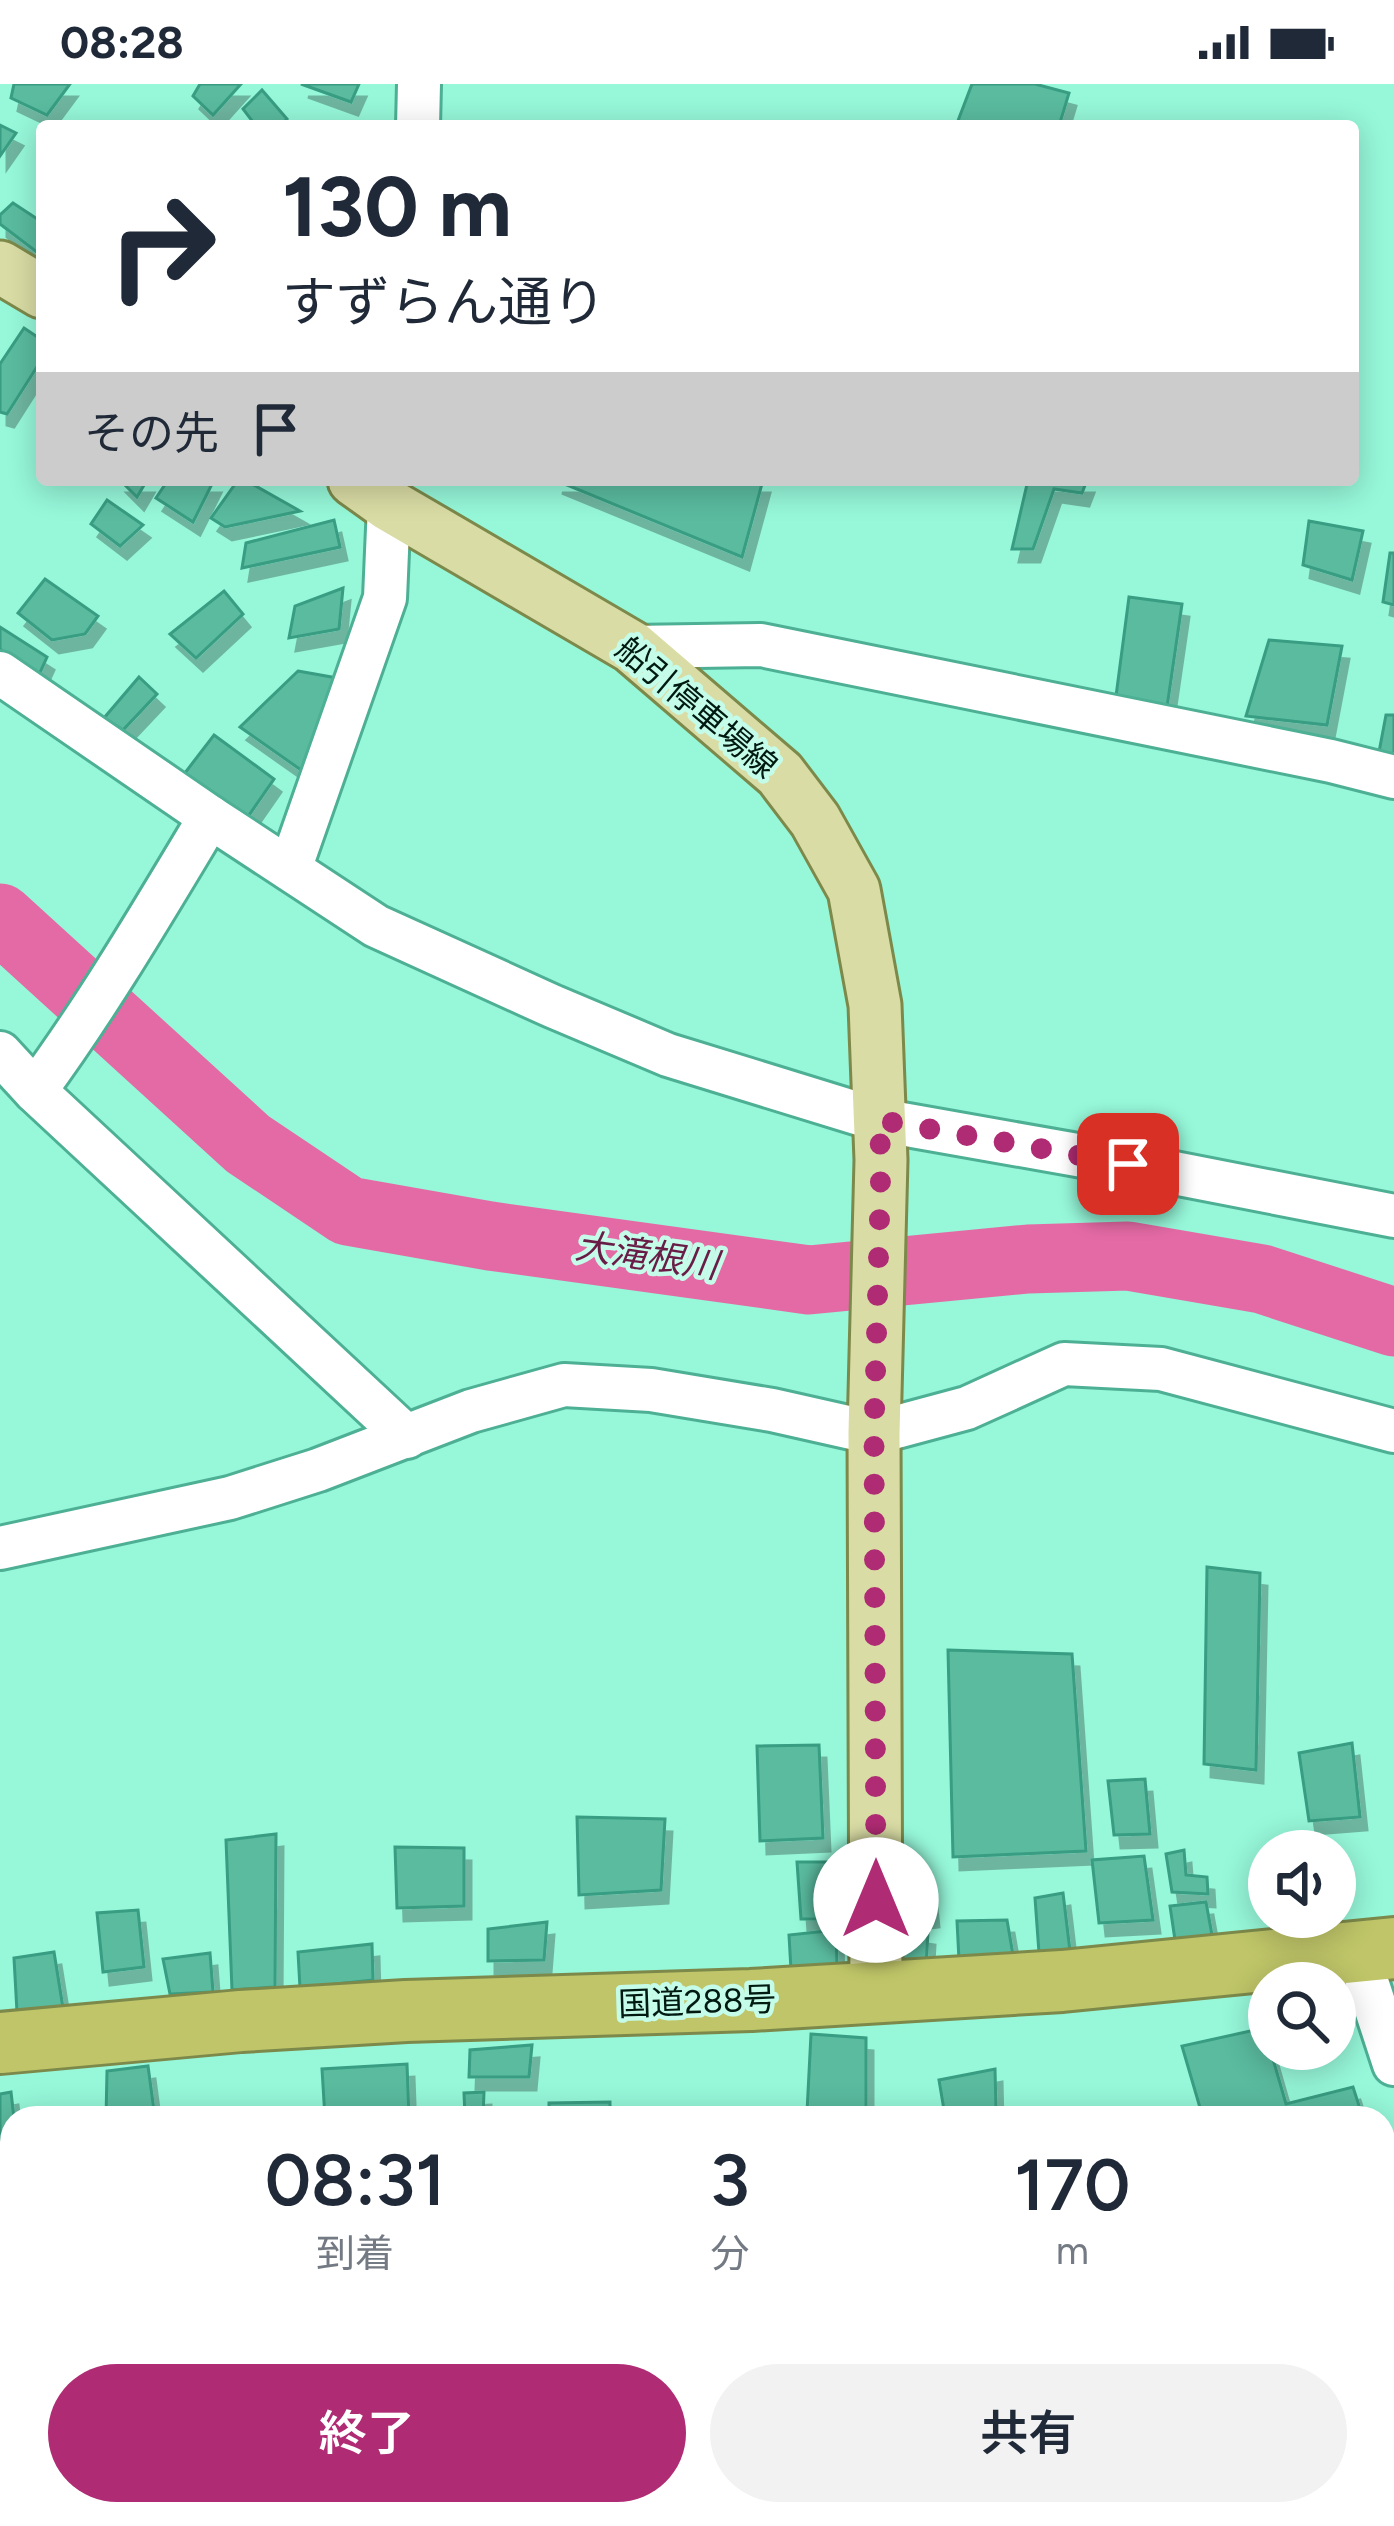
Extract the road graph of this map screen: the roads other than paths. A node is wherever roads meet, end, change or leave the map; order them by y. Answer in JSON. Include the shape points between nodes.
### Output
{"nodes":[{"id":1,"x":419,"y":84,"type":"edge"},
{"id":2,"x":418,"y":120,"type":"edge"},
{"id":3,"x":0,"y":267,"type":"edge"},
{"id":4,"x":36,"y":288,"type":"edge"},
{"id":5,"x":372,"y":492,"type":"edge"},
{"id":6,"x":632,"y":646,"type":"junction"},
{"id":7,"x":0,"y":673,"type":"edge"},
{"id":8,"x":1394,"y":777,"type":"edge"},
{"id":9,"x":210,"y":817,"type":"junction"},
{"id":10,"x":290,"y":869,"type":"junction"},
{"id":11,"x":0,"y":1053,"type":"edge"},
{"id":12,"x":35,"y":1090,"type":"junction"},
{"id":13,"x":880,"y":1140,"type":"junction"},
{"id":14,"x":1394,"y":1216,"type":"edge"},
{"id":15,"x":875,"y":1409,"type":"junction"},
{"id":16,"x":1394,"y":1431,"type":"edge"},
{"id":17,"x":406,"y":1437,"type":"junction"},
{"id":18,"x":0,"y":1548,"type":"edge"},
{"id":19,"x":1376,"y":1950,"type":"edge"},
{"id":20,"x":876,"y":1993,"type":"junction"},
{"id":21,"x":0,"y":2043,"type":"edge"},
{"id":22,"x":1394,"y":2064,"type":"edge"}],
"edges":[{"from":1,"to":2,"type":"street"},
{"from":3,"to":4,"type":"main road"},
{"from":5,"to":6,"type":"main road","name":"船引停車場線"},
{"from":5,"to":10,"type":"street","via":[[385,598]]},
{"from":6,"to":8,"type":"street","via":[[760,645]]},
{"from":6,"to":13,"type":"main road","name":"船引停車場線","via":[[780,774],[854,890],[875,1005]]},
{"from":7,"to":9,"type":"street"},
{"from":9,"to":10,"type":"street"},
{"from":9,"to":12,"type":"street"},
{"from":10,"to":13,"type":"street","via":[[376,926]]},
{"from":11,"to":12,"type":"street"},
{"from":12,"to":17,"type":"street"},
{"from":13,"to":14,"type":"street","via":[[1105,1160]]},
{"from":13,"to":15,"type":"main road","name":"船引停車場線"},
{"from":15,"to":16,"type":"street","via":[[967,1408],[1064,1364],[1161,1369]]},
{"from":15,"to":17,"type":"street","via":[[772,1409],[564,1384]]},
{"from":15,"to":20,"type":"main road","name":"船引停車場線"},
{"from":17,"to":18,"type":"street","via":[[230,1498]]},
{"from":19,"to":20,"type":"highway","name":"国道288号"},
{"from":19,"to":22,"type":"street"},
{"from":20,"to":21,"type":"highway","name":"国道288号","via":[[406,2011]]}]}
